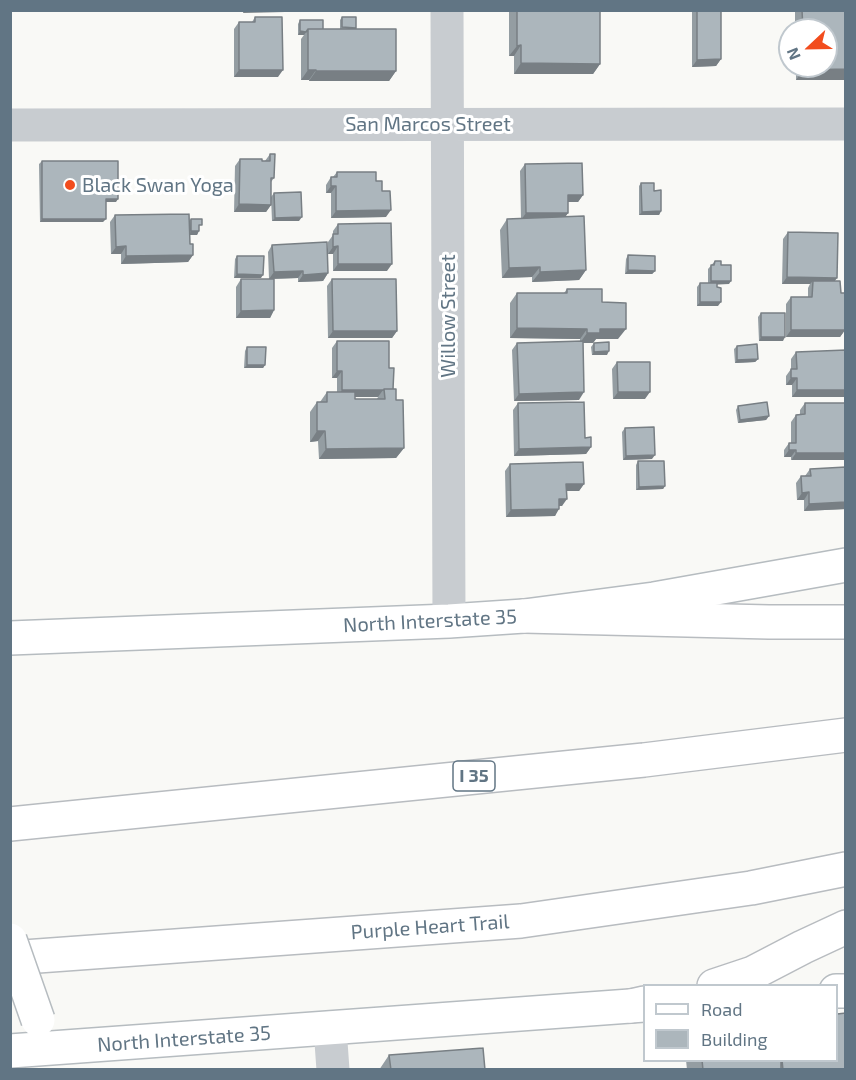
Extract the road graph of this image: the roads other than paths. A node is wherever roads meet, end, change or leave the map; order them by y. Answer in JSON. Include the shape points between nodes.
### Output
{"nodes":[{"id":1,"x":447,"y":10,"type":"edge"},
{"id":2,"x":447,"y":124,"type":"junction"},
{"id":3,"x":846,"y":124,"type":"edge"},
{"id":4,"x":10,"y":125,"type":"edge"},
{"id":5,"x":846,"y":565,"type":"edge"},
{"id":6,"x":524,"y":616,"type":"junction"},
{"id":7,"x":449,"y":621,"type":"junction"},
{"id":8,"x":846,"y":622,"type":"edge"},
{"id":9,"x":10,"y":638,"type":"edge"},
{"id":10,"x":846,"y":735,"type":"edge"},
{"id":11,"x":10,"y":824,"type":"edge"},
{"id":12,"x":846,"y":869,"type":"edge"},
{"id":13,"x":846,"y":927,"type":"edge"},
{"id":14,"x":10,"y":940,"type":"edge"},
{"id":15,"x":10,"y":958,"type":"edge"},
{"id":16,"x":720,"y":984,"type":"edge"},
{"id":17,"x":640,"y":1004,"type":"edge"},
{"id":18,"x":330,"y":1028,"type":"junction"},
{"id":19,"x":33,"y":1048,"type":"edge"},
{"id":20,"x":333,"y":1070,"type":"edge"}],
"edges":[{"from":1,"to":2,"type":"street","name":"Willow Street"},
{"from":2,"to":3,"type":"street","name":"San Marcos Street"},
{"from":2,"to":4,"type":"street","name":"San Marcos Street"},
{"from":2,"to":7,"type":"street","name":"Willow Street"},
{"from":5,"to":6,"type":"main road","name":"North Interstate 35","via":[[654,599]]},
{"from":6,"to":7,"type":"main road","name":"North Interstate 35"},
{"from":6,"to":8,"type":"main road"},
{"from":7,"to":9,"type":"main road","name":"North Interstate 35"},
{"from":10,"to":11,"type":"main road","number":"I 35","via":[[644,760]]},
{"from":12,"to":15,"type":"main road","name":"Purple Heart Trail","via":[[751,888],[521,921]]},
{"from":13,"to":16,"type":"main road","via":[[753,973]]},
{"from":14,"to":19,"type":"main road","bridge":true},
{"from":17,"to":18,"type":"main road","name":"North Interstate 35"},
{"from":18,"to":19,"type":"main road","name":"North Interstate 35"},
{"from":18,"to":20,"type":"street"}]}
